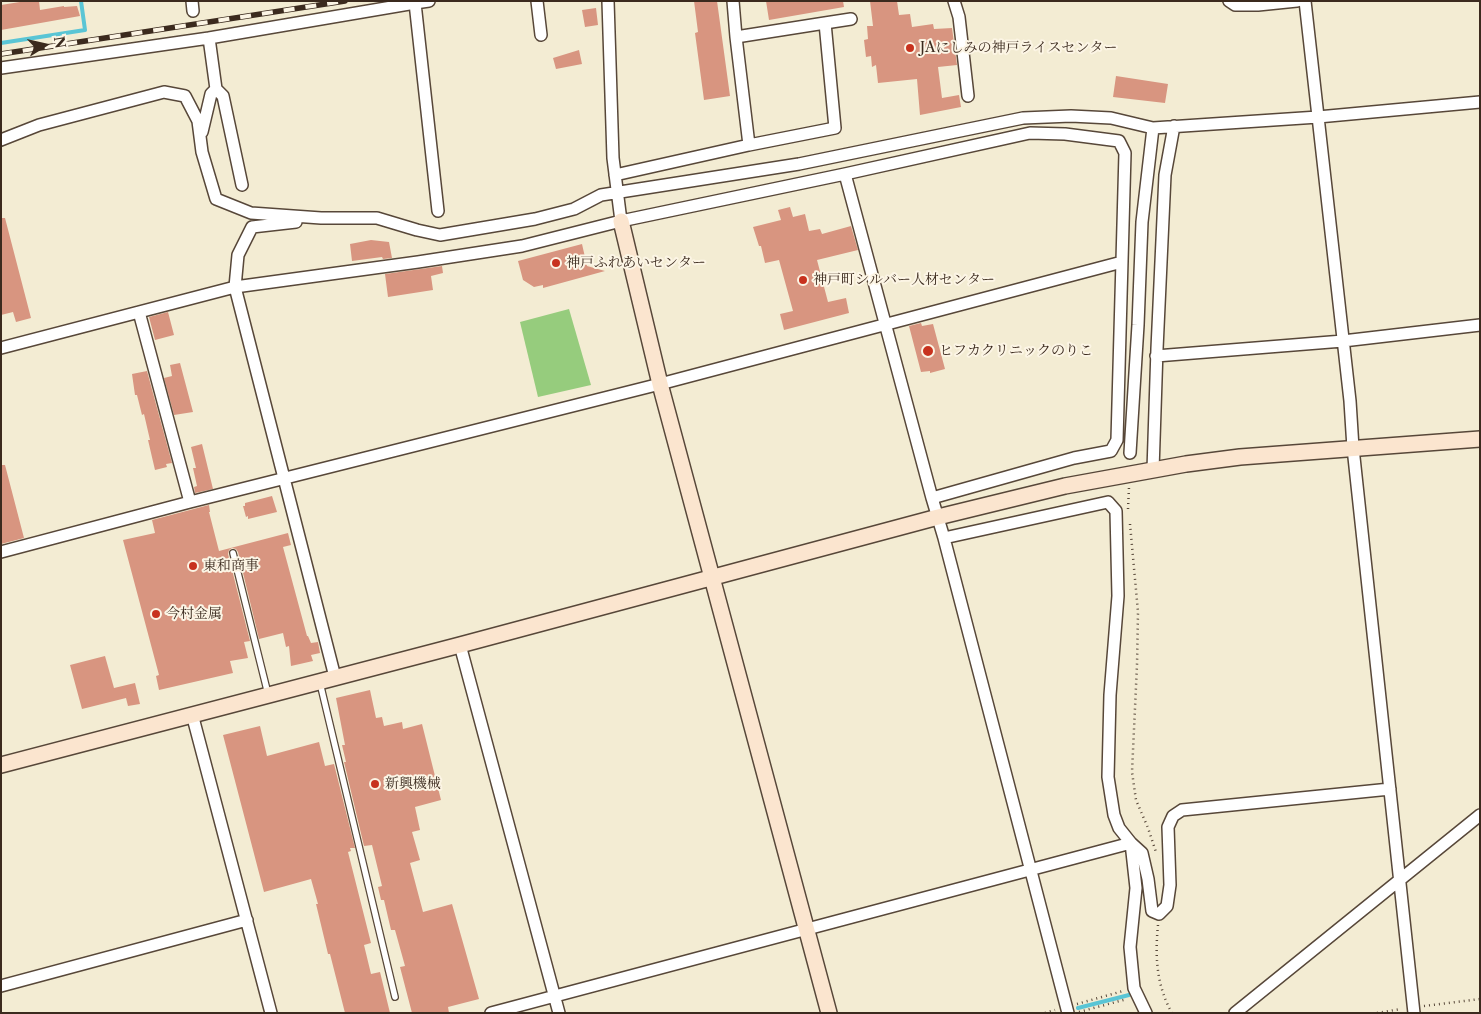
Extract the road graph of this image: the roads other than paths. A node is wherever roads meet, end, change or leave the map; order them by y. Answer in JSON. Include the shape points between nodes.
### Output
{"nodes":[{"id":1,"x":429,"y":1,"type":"edge"},
{"id":2,"x":537,"y":1,"type":"edge"},
{"id":3,"x":608,"y":1,"type":"edge"},
{"id":4,"x":733,"y":1,"type":"edge"},
{"id":5,"x":954,"y":1,"type":"edge"},
{"id":6,"x":1229,"y":1,"type":"edge"},
{"id":7,"x":1297,"y":1,"type":"edge"},
{"id":8,"x":1305,"y":1,"type":"edge"},
{"id":9,"x":415,"y":2,"type":"edge"},
{"id":10,"x":851,"y":19,"type":"dead end"},
{"id":11,"x":825,"y":23,"type":"junction"},
{"id":12,"x":541,"y":35,"type":"dead end"},
{"id":13,"x":736,"y":37,"type":"junction"},
{"id":14,"x":210,"y":38,"type":"junction"},
{"id":15,"x":1,"y":68,"type":"edge"},
{"id":16,"x":216,"y":89,"type":"junction"},
{"id":17,"x":968,"y":96,"type":"dead end"},
{"id":18,"x":1480,"y":102,"type":"edge"},
{"id":19,"x":1318,"y":117,"type":"junction"},
{"id":20,"x":1174,"y":126,"type":"junction"},
{"id":21,"x":1153,"y":128,"type":"junction"},
{"id":22,"x":200,"y":136,"type":"junction"},
{"id":23,"x":1,"y":140,"type":"edge"},
{"id":24,"x":749,"y":145,"type":"junction"},
{"id":25,"x":845,"y":174,"type":"junction"},
{"id":26,"x":615,"y":175,"type":"junction"},
{"id":27,"x":242,"y":185,"type":"dead end"},
{"id":28,"x":616,"y":193,"type":"junction"},
{"id":29,"x":438,"y":210,"type":"dead end"},
{"id":30,"x":321,"y":218,"type":"junction"},
{"id":31,"x":621,"y":221,"type":"junction"},
{"id":32,"x":1122,"y":262,"type":"junction"},
{"id":33,"x":235,"y":287,"type":"junction"},
{"id":34,"x":139,"y":312,"type":"junction"},
{"id":35,"x":886,"y":324,"type":"junction"},
{"id":36,"x":1480,"y":325,"type":"edge"},
{"id":37,"x":1343,"y":341,"type":"junction"},
{"id":38,"x":1,"y":348,"type":"edge"},
{"id":39,"x":1156,"y":356,"type":"junction"},
{"id":40,"x":660,"y":384,"type":"junction"},
{"id":41,"x":1480,"y":439,"type":"edge"},
{"id":42,"x":1353,"y":448,"type":"junction"},
{"id":43,"x":1130,"y":453,"type":"dead end"},
{"id":44,"x":1153,"y":470,"type":"junction"},
{"id":45,"x":285,"y":479,"type":"junction"},
{"id":46,"x":932,"y":498,"type":"junction"},
{"id":47,"x":190,"y":502,"type":"junction"},
{"id":48,"x":938,"y":517,"type":"junction"},
{"id":49,"x":944,"y":538,"type":"junction"},
{"id":50,"x":1,"y":552,"type":"edge"},
{"id":51,"x":234,"y":553,"type":"dead end"},
{"id":52,"x":712,"y":578,"type":"junction"},
{"id":53,"x":460,"y":645,"type":"junction"},
{"id":54,"x":334,"y":677,"type":"junction"},
{"id":55,"x":319,"y":681,"type":"junction"},
{"id":56,"x":268,"y":694,"type":"junction"},
{"id":57,"x":192,"y":714,"type":"junction"},
{"id":58,"x":1,"y":765,"type":"edge"},
{"id":59,"x":1390,"y":789,"type":"junction"},
{"id":60,"x":1480,"y":815,"type":"edge"},
{"id":61,"x":1131,"y":843,"type":"junction"},
{"id":62,"x":1031,"y":870,"type":"junction"},
{"id":63,"x":1399,"y":878,"type":"junction"},
{"id":64,"x":247,"y":920,"type":"junction"},
{"id":65,"x":807,"y":928,"type":"junction"},
{"id":66,"x":1,"y":986,"type":"edge"},
{"id":67,"x":554,"y":996,"type":"junction"},
{"id":68,"x":395,"y":997,"type":"dead end"},
{"id":69,"x":1414,"y":1010,"type":"edge"},
{"id":70,"x":1070,"y":1011,"type":"edge"},
{"id":71,"x":271,"y":1013,"type":"edge"},
{"id":72,"x":491,"y":1013,"type":"edge"},
{"id":73,"x":559,"y":1013,"type":"edge"},
{"id":74,"x":829,"y":1013,"type":"edge"},
{"id":75,"x":1146,"y":1013,"type":"edge"},
{"id":76,"x":1234,"y":1013,"type":"edge"}],
"edges":[{"from":1,"to":9,"type":"street"},
{"from":2,"to":12,"type":"street"},
{"from":3,"to":26,"type":"street"},
{"from":4,"to":13,"type":"street"},
{"from":5,"to":17,"type":"street","via":[[960,17]]},
{"from":6,"to":7,"type":"street","via":[[1234,5],[1258,5]]},
{"from":8,"to":19,"type":"street"},
{"from":9,"to":14,"type":"street"},
{"from":9,"to":29,"type":"street"},
{"from":10,"to":11,"type":"street"},
{"from":11,"to":13,"type":"street"},
{"from":11,"to":24,"type":"street","via":[[835,128]]},
{"from":13,"to":24,"type":"street"},
{"from":14,"to":15,"type":"street"},
{"from":14,"to":16,"type":"street"},
{"from":16,"to":22,"type":"street","via":[[211,94]]},
{"from":16,"to":27,"type":"street","via":[[223,96]]},
{"from":18,"to":19,"type":"street"},
{"from":19,"to":20,"type":"street"},
{"from":19,"to":37,"type":"street"},
{"from":20,"to":21,"type":"street"},
{"from":20,"to":39,"type":"street","via":[[1165,176]]},
{"from":21,"to":28,"type":"street","via":[[1111,118],[1023,118],[799,164]]},
{"from":21,"to":43,"type":"street","via":[[1142,222]]},
{"from":22,"to":23,"type":"street","via":[[198,120],[185,96],[164,92],[38,125]]},
{"from":22,"to":30,"type":"street","via":[[216,199],[251,213]]},
{"from":24,"to":26,"type":"street"},
{"from":25,"to":31,"type":"street"},
{"from":25,"to":32,"type":"street","via":[[1030,133],[1119,141],[1125,153]]},
{"from":25,"to":35,"type":"street"},
{"from":26,"to":28,"type":"street"},
{"from":28,"to":30,"type":"street","via":[[601,195],[574,209],[535,219],[440,235],[377,218]]},
{"from":28,"to":31,"type":"street"},
{"from":30,"to":33,"type":"street","via":[[252,227],[238,255]]},
{"from":31,"to":33,"type":"street","via":[[522,246]]},
{"from":31,"to":40,"type":"street"},
{"from":32,"to":35,"type":"street"},
{"from":32,"to":46,"type":"street","via":[[1117,440],[1111,451],[1074,458]]},
{"from":33,"to":34,"type":"street"},
{"from":33,"to":45,"type":"street"},
{"from":34,"to":38,"type":"street"},
{"from":34,"to":47,"type":"street"},
{"from":35,"to":40,"type":"street"},
{"from":35,"to":46,"type":"street"},
{"from":36,"to":37,"type":"street"},
{"from":37,"to":39,"type":"street"},
{"from":37,"to":42,"type":"street"},
{"from":39,"to":44,"type":"street"},
{"from":40,"to":45,"type":"street"},
{"from":40,"to":52,"type":"street"},
{"from":41,"to":42,"type":"street"},
{"from":42,"to":44,"type":"street","via":[[1240,457]]},
{"from":42,"to":59,"type":"street"},
{"from":44,"to":48,"type":"street","via":[[1065,486]]},
{"from":45,"to":47,"type":"street"},
{"from":45,"to":54,"type":"street"},
{"from":46,"to":48,"type":"street"},
{"from":47,"to":50,"type":"street"},
{"from":48,"to":49,"type":"street"},
{"from":48,"to":52,"type":"street"},
{"from":49,"to":61,"type":"street","via":[[1108,502],[1116,511],[1118,596],[1108,777],[1114,814],[1119,828]]},
{"from":49,"to":62,"type":"street"},
{"from":51,"to":56,"type":"lane"},
{"from":52,"to":53,"type":"street"},
{"from":52,"to":65,"type":"street"},
{"from":53,"to":54,"type":"street"},
{"from":53,"to":67,"type":"street"},
{"from":54,"to":55,"type":"street"},
{"from":55,"to":56,"type":"street"},
{"from":55,"to":68,"type":"lane"},
{"from":56,"to":57,"type":"street"},
{"from":57,"to":58,"type":"street"},
{"from":57,"to":64,"type":"street"},
{"from":59,"to":61,"type":"street","via":[[1182,810],[1173,816],[1168,827],[1170,885],[1166,906],[1159,914],[1152,911],[1142,853]]},
{"from":59,"to":63,"type":"street"},
{"from":60,"to":63,"type":"street"},
{"from":61,"to":62,"type":"street"},
{"from":61,"to":75,"type":"street","via":[[1136,888],[1130,947],[1136,992]]},
{"from":62,"to":65,"type":"street"},
{"from":62,"to":70,"type":"street"},
{"from":63,"to":69,"type":"street"},
{"from":63,"to":76,"type":"street"},
{"from":64,"to":66,"type":"street"},
{"from":64,"to":71,"type":"street"},
{"from":65,"to":67,"type":"street"},
{"from":65,"to":74,"type":"street"},
{"from":67,"to":72,"type":"street"},
{"from":67,"to":73,"type":"street"}]}
